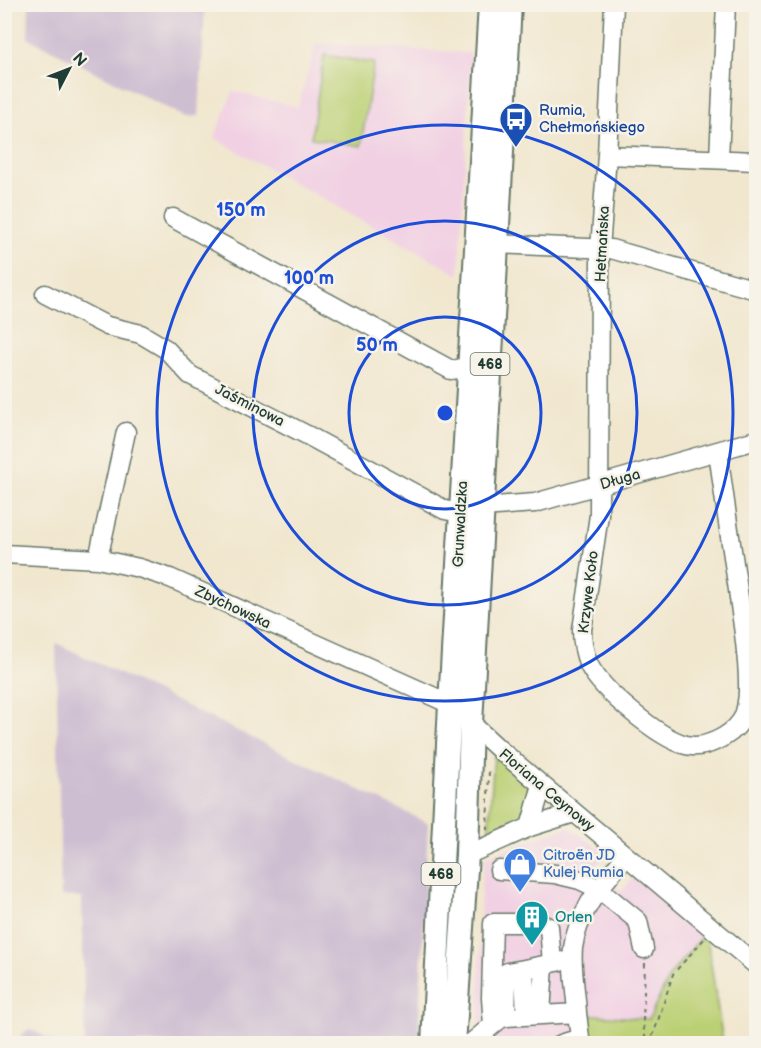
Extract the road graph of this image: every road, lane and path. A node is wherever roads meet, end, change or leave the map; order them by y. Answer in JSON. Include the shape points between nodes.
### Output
{"nodes":[{"id":1,"x":490,"y":4,"type":"edge"},
{"id":2,"x":510,"y":4,"type":"edge"},
{"id":3,"x":614,"y":4,"type":"edge"},
{"id":4,"x":726,"y":4,"type":"edge"},
{"id":5,"x":607,"y":155,"type":"junction"},
{"id":6,"x":719,"y":159,"type":"junction"},
{"id":7,"x":756,"y":161,"type":"edge"},
{"id":8,"x":173,"y":218,"type":"dead end"},
{"id":9,"x":496,"y":244,"type":"junction"},
{"id":10,"x":600,"y":249,"type":"junction"},
{"id":11,"x":756,"y":290,"type":"edge"},
{"id":12,"x":45,"y":294,"type":"dead end"},
{"id":13,"x":470,"y":367,"type":"junction"},
{"id":14,"x":126,"y":432,"type":"dead end"},
{"id":15,"x":756,"y":440,"type":"edge"},
{"id":16,"x":718,"y":451,"type":"junction"},
{"id":17,"x":599,"y":485,"type":"junction"},
{"id":18,"x":482,"y":507,"type":"junction"},
{"id":19,"x":460,"y":513,"type":"junction"},
{"id":20,"x":4,"y":554,"type":"edge"},
{"id":21,"x":98,"y":559,"type":"junction"},
{"id":22,"x":450,"y":704,"type":"junction"},
{"id":23,"x":471,"y":724,"type":"junction"},
{"id":24,"x":489,"y":770,"type":"dead end"},
{"id":25,"x":542,"y":785,"type":"junction"},
{"id":26,"x":574,"y":813,"type":"junction"},
{"id":27,"x":530,"y":827,"type":"junction"},
{"id":28,"x":477,"y":851,"type":"junction"},
{"id":29,"x":626,"y":856,"type":"junction"},
{"id":30,"x":498,"y":870,"type":"dead end"},
{"id":31,"x":599,"y":890,"type":"junction"},
{"id":32,"x":709,"y":925,"type":"junction"},
{"id":33,"x":644,"y":949,"type":"joint"},
{"id":34,"x":573,"y":958,"type":"junction"},
{"id":35,"x":548,"y":964,"type":"junction"},
{"id":36,"x":756,"y":965,"type":"edge"},
{"id":37,"x":507,"y":971,"type":"junction"},
{"id":38,"x":577,"y":1013,"type":"junction"},
{"id":39,"x":533,"y":1015,"type":"junction"},
{"id":40,"x":500,"y":1021,"type":"junction"},
{"id":41,"x":434,"y":1044,"type":"edge"},
{"id":42,"x":454,"y":1044,"type":"edge"},
{"id":43,"x":470,"y":1044,"type":"edge"},
{"id":44,"x":561,"y":1044,"type":"edge"},
{"id":45,"x":647,"y":1044,"type":"edge"}],
"edges":[{"from":1,"to":13,"type":"main road","name":"Grunwaldzka","number":"468"},
{"from":2,"to":9,"type":"main road","name":"Grunwaldzka","number":"468"},
{"from":3,"to":5,"type":"street","name":"Hetmańska"},
{"from":4,"to":6,"type":"street"},
{"from":5,"to":6,"type":"street"},
{"from":5,"to":10,"type":"street","name":"Hetmańska"},
{"from":6,"to":7,"type":"street"},
{"from":8,"to":13,"type":"street","via":[[451,370]]},
{"from":9,"to":10,"type":"street"},
{"from":9,"to":18,"type":"main road","name":"Grunwaldzka","number":"468"},
{"from":10,"to":11,"type":"street"},
{"from":10,"to":17,"type":"street","name":"Hetmańska"},
{"from":12,"to":19,"type":"street","name":"Jaśminowa","via":[[107,326],[141,334],[166,349],[190,375],[445,510]]},
{"from":13,"to":19,"type":"main road","name":"Grunwaldzka","number":"468"},
{"from":14,"to":21,"type":"street"},
{"from":15,"to":16,"type":"street","name":"Długa"},
{"from":16,"to":17,"type":"street","name":"Długa"},
{"from":16,"to":17,"type":"street","name":"Krzywe Koło","via":[[748,692],[742,720],[721,739],[699,747],[672,740],[606,689],[582,647]]},
{"from":17,"to":18,"type":"street","name":"Długa","via":[[535,503]]},
{"from":18,"to":23,"type":"main road","name":"Grunwaldzka","number":"468"},
{"from":19,"to":22,"type":"main road","name":"Grunwaldzka","number":"468"},
{"from":20,"to":21,"type":"street","name":"Zbychowska"},
{"from":21,"to":22,"type":"street","name":"Zbychowska","via":[[170,578]]},
{"from":22,"to":23,"type":"street","name":"Floriana Ceynowy"},
{"from":22,"to":41,"type":"main road","name":"Grunwaldzka","number":"468"},
{"from":23,"to":25,"type":"street","name":"Floriana Ceynowy"},
{"from":23,"to":28,"type":"main road","name":"Grunwaldzka","number":"468"},
{"from":24,"to":28,"type":"path"},
{"from":25,"to":26,"type":"street","name":"Floriana Ceynowy"},
{"from":25,"to":27,"type":"street"},
{"from":26,"to":27,"type":"street"},
{"from":26,"to":29,"type":"street","name":"Floriana Ceynowy"},
{"from":27,"to":28,"type":"street"},
{"from":28,"to":42,"type":"main road","name":"Grunwaldzka","number":"468"},
{"from":29,"to":31,"type":"street"},
{"from":29,"to":32,"type":"street","name":"Floriana Ceynowy"},
{"from":30,"to":31,"type":"street","via":[[555,874]]},
{"from":31,"to":33,"type":"street","via":[[638,921]]},
{"from":31,"to":34,"type":"street","via":[[578,926]]},
{"from":32,"to":36,"type":"street","name":"Floriana Ceynowy"},
{"from":32,"to":45,"type":"path","via":[[702,942],[673,974]]},
{"from":33,"to":45,"type":"path","via":[[643,1022]]},
{"from":34,"to":35,"type":"street"},
{"from":34,"to":38,"type":"street"},
{"from":35,"to":37,"type":"street"},
{"from":35,"to":37,"type":"street","via":[[549,927],[539,923],[493,923]]},
{"from":35,"to":39,"type":"street"},
{"from":37,"to":39,"type":"street"},
{"from":37,"to":40,"type":"street"},
{"from":38,"to":39,"type":"street"},
{"from":38,"to":44,"type":"street","via":[[580,1038]]},
{"from":39,"to":40,"type":"street"},
{"from":40,"to":43,"type":"street"}]}
